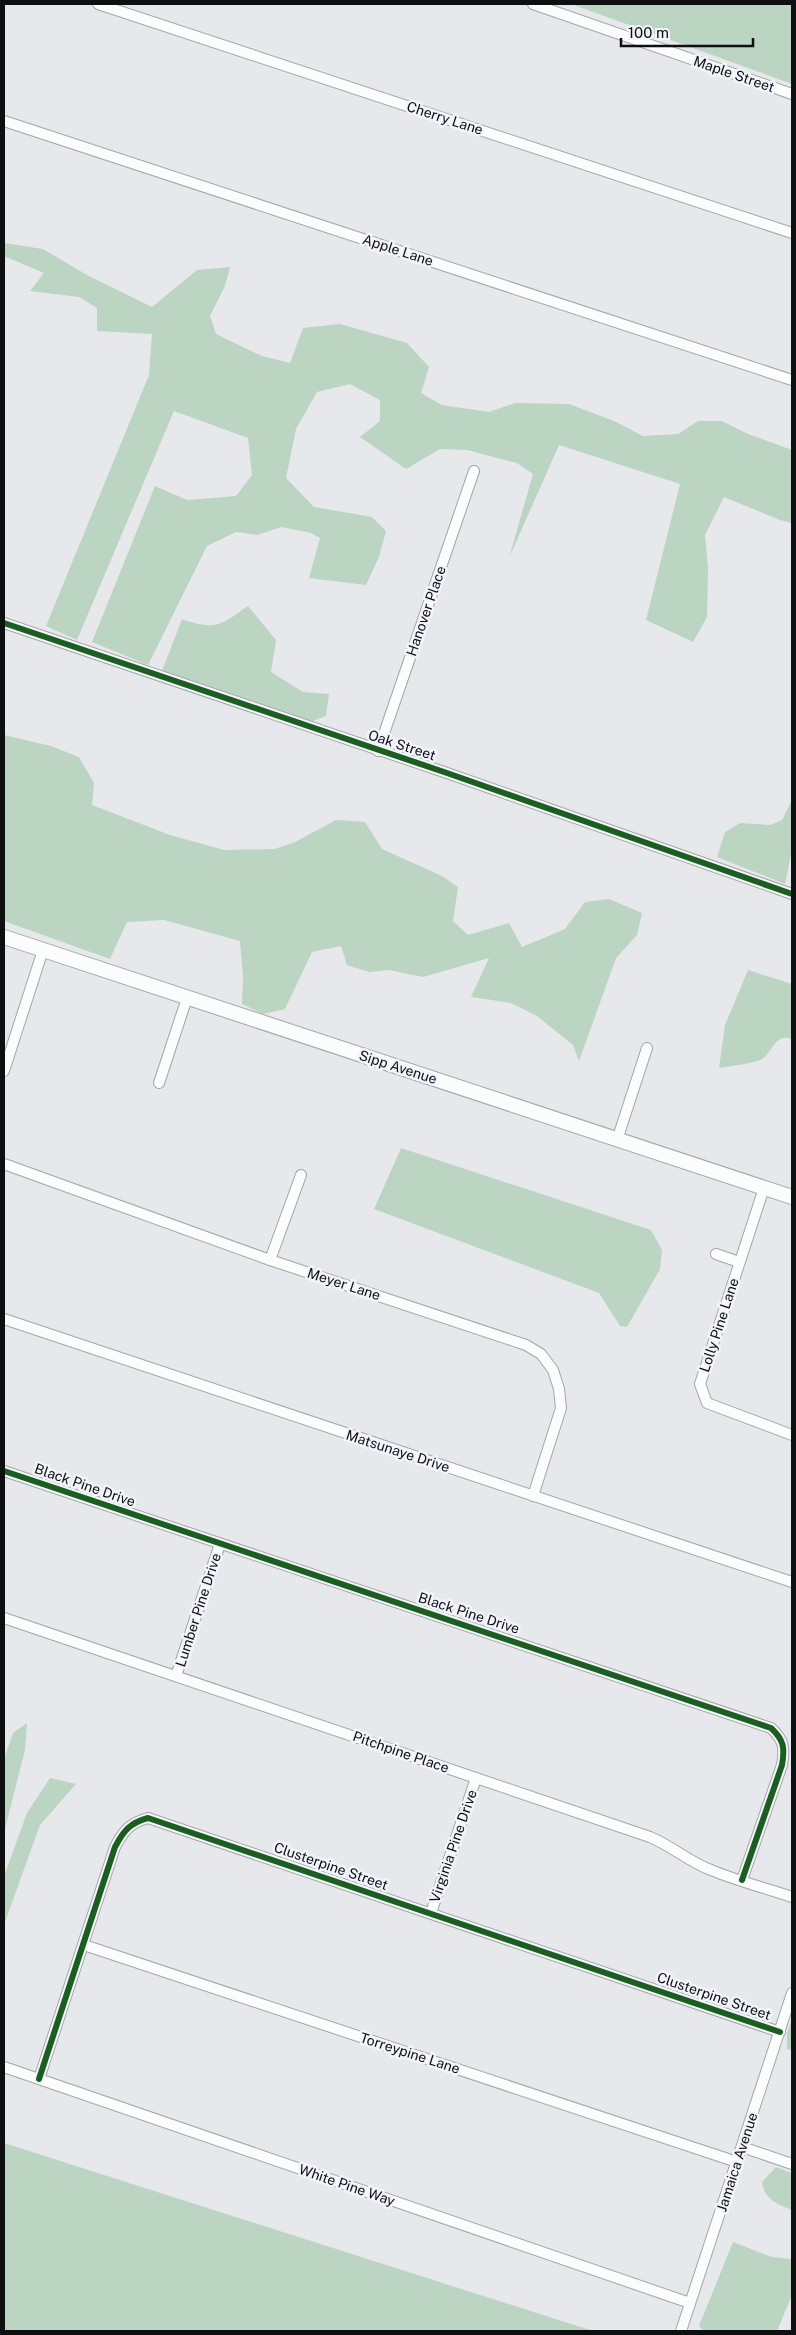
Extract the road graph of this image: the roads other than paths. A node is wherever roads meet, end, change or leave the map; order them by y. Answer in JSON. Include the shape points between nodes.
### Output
{"nodes":[{"id":1,"x":98,"y":4,"type":"edge"},
{"id":2,"x":533,"y":4,"type":"edge"},
{"id":3,"x":792,"y":94,"type":"edge"},
{"id":4,"x":4,"y":121,"type":"edge"},
{"id":5,"x":792,"y":233,"type":"edge"},
{"id":6,"x":792,"y":380,"type":"edge"},
{"id":7,"x":474,"y":471,"type":"dead end"},
{"id":8,"x":4,"y":623,"type":"edge"},
{"id":9,"x":378,"y":751,"type":"junction"},
{"id":10,"x":792,"y":894,"type":"edge"},
{"id":11,"x":4,"y":937,"type":"edge"},
{"id":12,"x":43,"y":950,"type":"junction"},
{"id":13,"x":188,"y":998,"type":"junction"},
{"id":14,"x":647,"y":1048,"type":"dead end"},
{"id":15,"x":7,"y":1051,"type":"edge"},
{"id":16,"x":4,"y":1071,"type":"edge"},
{"id":17,"x":159,"y":1083,"type":"dead end"},
{"id":18,"x":617,"y":1140,"type":"junction"},
{"id":19,"x":4,"y":1164,"type":"edge"},
{"id":20,"x":300,"y":1175,"type":"dead end"},
{"id":21,"x":764,"y":1188,"type":"junction"},
{"id":22,"x":792,"y":1197,"type":"edge"},
{"id":23,"x":716,"y":1254,"type":"dead end"},
{"id":24,"x":270,"y":1260,"type":"junction"},
{"id":25,"x":740,"y":1262,"type":"junction"},
{"id":26,"x":4,"y":1319,"type":"edge"},
{"id":27,"x":792,"y":1435,"type":"edge"},
{"id":28,"x":4,"y":1471,"type":"edge"},
{"id":29,"x":533,"y":1496,"type":"junction"},
{"id":30,"x":220,"y":1544,"type":"junction"},
{"id":31,"x":792,"y":1582,"type":"edge"},
{"id":32,"x":4,"y":1618,"type":"edge"},
{"id":33,"x":176,"y":1676,"type":"junction"},
{"id":34,"x":476,"y":1778,"type":"junction"},
{"id":35,"x":742,"y":1880,"type":"junction"},
{"id":36,"x":792,"y":1897,"type":"edge"},
{"id":37,"x":431,"y":1913,"type":"junction"},
{"id":38,"x":84,"y":1945,"type":"junction"},
{"id":39,"x":792,"y":1993,"type":"edge"},
{"id":40,"x":780,"y":2032,"type":"junction"},
{"id":41,"x":4,"y":2067,"type":"edge"},
{"id":42,"x":39,"y":2078,"type":"junction"},
{"id":43,"x":742,"y":2147,"type":"junction"},
{"id":44,"x":737,"y":2162,"type":"junction"},
{"id":45,"x":792,"y":2164,"type":"edge"},
{"id":46,"x":690,"y":2303,"type":"junction"},
{"id":47,"x":681,"y":2331,"type":"edge"}],
"edges":[{"from":1,"to":5,"type":"street","name":"Cherry Lane"},
{"from":2,"to":3,"type":"street","name":"Maple Street"},
{"from":4,"to":6,"type":"street","name":"Apple Lane"},
{"from":7,"to":9,"type":"street","name":"Hanover Place"},
{"from":8,"to":9,"type":"street","name":"Oak Street"},
{"from":9,"to":10,"type":"street","name":"Oak Street"},
{"from":11,"to":12,"type":"street","name":"Sipp Avenue"},
{"from":12,"to":13,"type":"street","name":"Sipp Avenue"},
{"from":12,"to":15,"type":"street"},
{"from":13,"to":17,"type":"street"},
{"from":13,"to":18,"type":"street","name":"Sipp Avenue"},
{"from":14,"to":18,"type":"street"},
{"from":15,"to":16,"type":"street"},
{"from":18,"to":21,"type":"street","name":"Sipp Avenue"},
{"from":19,"to":24,"type":"street","name":"Meyer Lane"},
{"from":20,"to":24,"type":"street"},
{"from":21,"to":22,"type":"street","name":"Sipp Avenue"},
{"from":21,"to":25,"type":"street","name":"Lolly Pine Lane"},
{"from":23,"to":25,"type":"street"},
{"from":24,"to":29,"type":"street","name":"Meyer Lane","via":[[526,1345],[541,1354],[553,1370],[561,1408]]},
{"from":25,"to":27,"type":"street","name":"Lolly Pine Lane","via":[[702,1372],[703,1396],[716,1408]]},
{"from":26,"to":29,"type":"street","name":"Matsunaye Drive"},
{"from":28,"to":30,"type":"street","name":"Black Pine Drive"},
{"from":29,"to":31,"type":"street","name":"Matsunaye Drive"},
{"from":30,"to":33,"type":"street","name":"Lumber Pine Drive"},
{"from":30,"to":35,"type":"street","name":"Black Pine Drive","via":[[771,1728],[782,1738],[785,1751]]},
{"from":32,"to":33,"type":"street","name":"Pitchpine Place"},
{"from":33,"to":34,"type":"street","name":"Pitchpine Place"},
{"from":34,"to":35,"type":"street","name":"Pitchpine Place","via":[[650,1837],[688,1860]]},
{"from":34,"to":37,"type":"street","name":"Virginia Pine Drive"},
{"from":35,"to":36,"type":"street","name":"Pitchpine Place"},
{"from":37,"to":38,"type":"street","name":"Clusterpine Street","via":[[148,1818],[125,1829],[115,1846]]},
{"from":37,"to":40,"type":"street","name":"Clusterpine Street"},
{"from":38,"to":42,"type":"street","name":"Clusterpine Street"},
{"from":38,"to":44,"type":"street","name":"Torreypine Lane"},
{"from":39,"to":40,"type":"street","name":"Jamaica Avenue"},
{"from":40,"to":43,"type":"street","name":"Jamaica Avenue"},
{"from":41,"to":42,"type":"street","name":"White Pine Way"},
{"from":42,"to":46,"type":"street","name":"White Pine Way"},
{"from":43,"to":44,"type":"street","name":"Jamaica Avenue"},
{"from":43,"to":45,"type":"street"},
{"from":44,"to":46,"type":"street","name":"Jamaica Avenue"},
{"from":46,"to":47,"type":"street","name":"Jamaica Avenue"}]}
